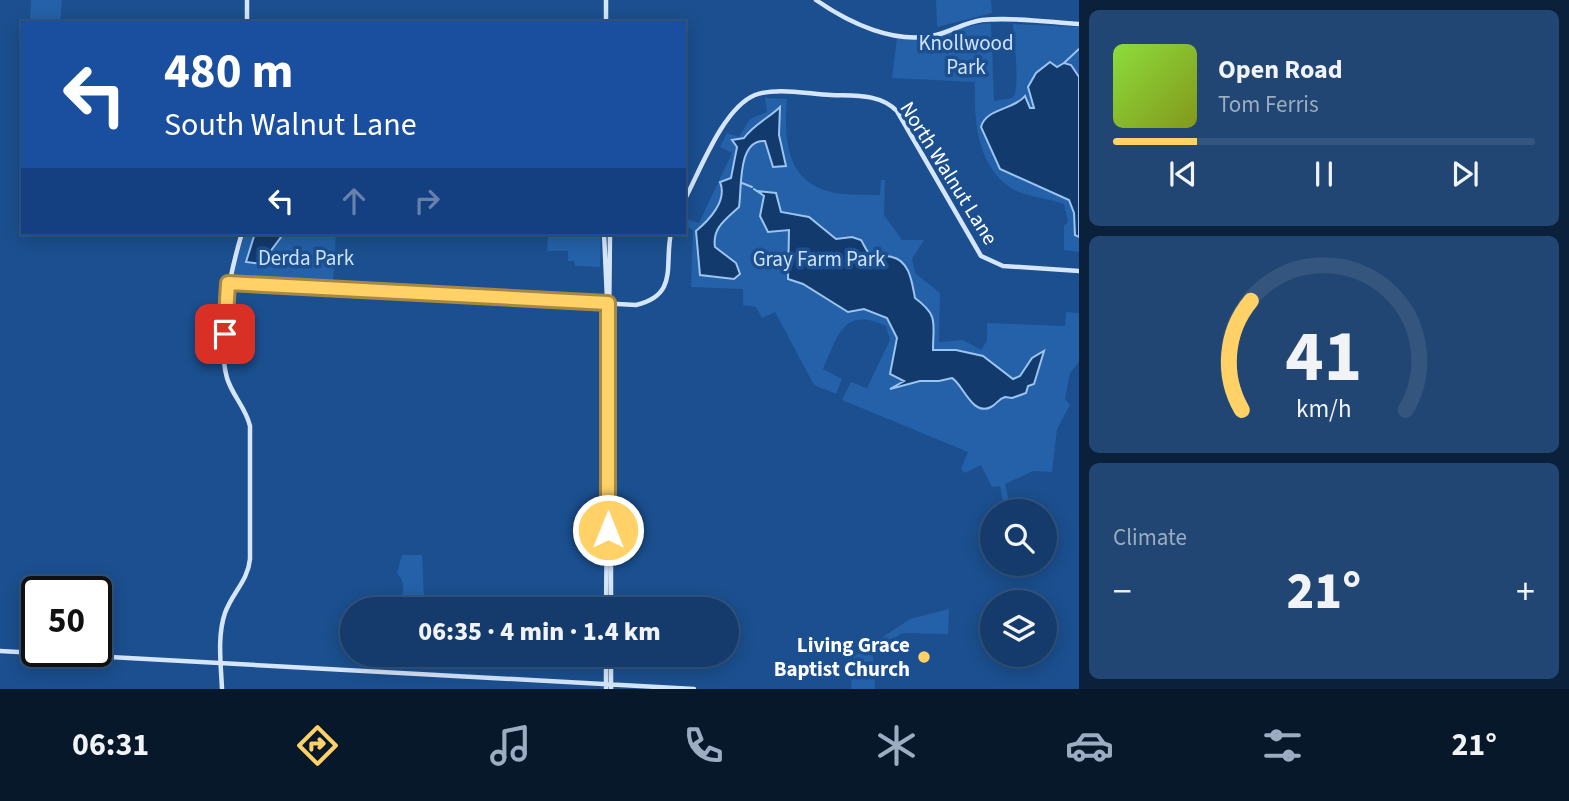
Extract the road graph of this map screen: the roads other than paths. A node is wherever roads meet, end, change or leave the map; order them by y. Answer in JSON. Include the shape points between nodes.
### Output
{"nodes":[{"id":1,"x":247,"y":0,"type":"edge"},
{"id":2,"x":606,"y":0,"type":"edge"},
{"id":3,"x":816,"y":0,"type":"edge"},
{"id":4,"x":247,"y":21,"type":"edge"},
{"id":5,"x":606,"y":21,"type":"edge"},
{"id":6,"x":1079,"y":24,"type":"edge"},
{"id":7,"x":686,"y":197,"type":"edge"},
{"id":8,"x":241,"y":235,"type":"edge"},
{"id":9,"x":604,"y":235,"type":"edge"},
{"id":10,"x":610,"y":235,"type":"edge"},
{"id":11,"x":671,"y":235,"type":"edge"},
{"id":12,"x":1079,"y":271,"type":"edge"},
{"id":13,"x":228,"y":283,"type":"junction"},
{"id":14,"x":608,"y":303,"type":"junction"},
{"id":15,"x":609,"y":597,"type":"edge"},
{"id":16,"x":0,"y":651,"type":"edge"},
{"id":17,"x":221,"y":664,"type":"junction"},
{"id":18,"x":608,"y":667,"type":"edge"},
{"id":19,"x":608,"y":687,"type":"edge"},
{"id":20,"x":222,"y":689,"type":"edge"},
{"id":21,"x":694,"y":689,"type":"edge"}],
"edges":[{"from":1,"to":4,"type":"street"},
{"from":2,"to":5,"type":"street"},
{"from":3,"to":6,"type":"street","via":[[879,32],[915,37],[991,20]]},
{"from":7,"to":12,"type":"street","name":"North Walnut Lane","via":[[729,116],[748,99],[774,92],[875,98],[897,111],[981,256],[1003,266]]},
{"from":8,"to":13,"type":"street"},
{"from":9,"to":14,"type":"street"},
{"from":10,"to":14,"type":"street"},
{"from":11,"to":14,"type":"street","via":[[668,279],[660,294],[636,305]]},
{"from":13,"to":14,"type":"street"},
{"from":13,"to":17,"type":"street","via":[[226,374],[247,413],[251,431],[250,559],[246,578],[224,617]]},
{"from":14,"to":15,"type":"street"},
{"from":16,"to":17,"type":"street"},
{"from":17,"to":19,"type":"street"},
{"from":17,"to":20,"type":"street"},
{"from":18,"to":19,"type":"street"},
{"from":19,"to":21,"type":"street"}]}
